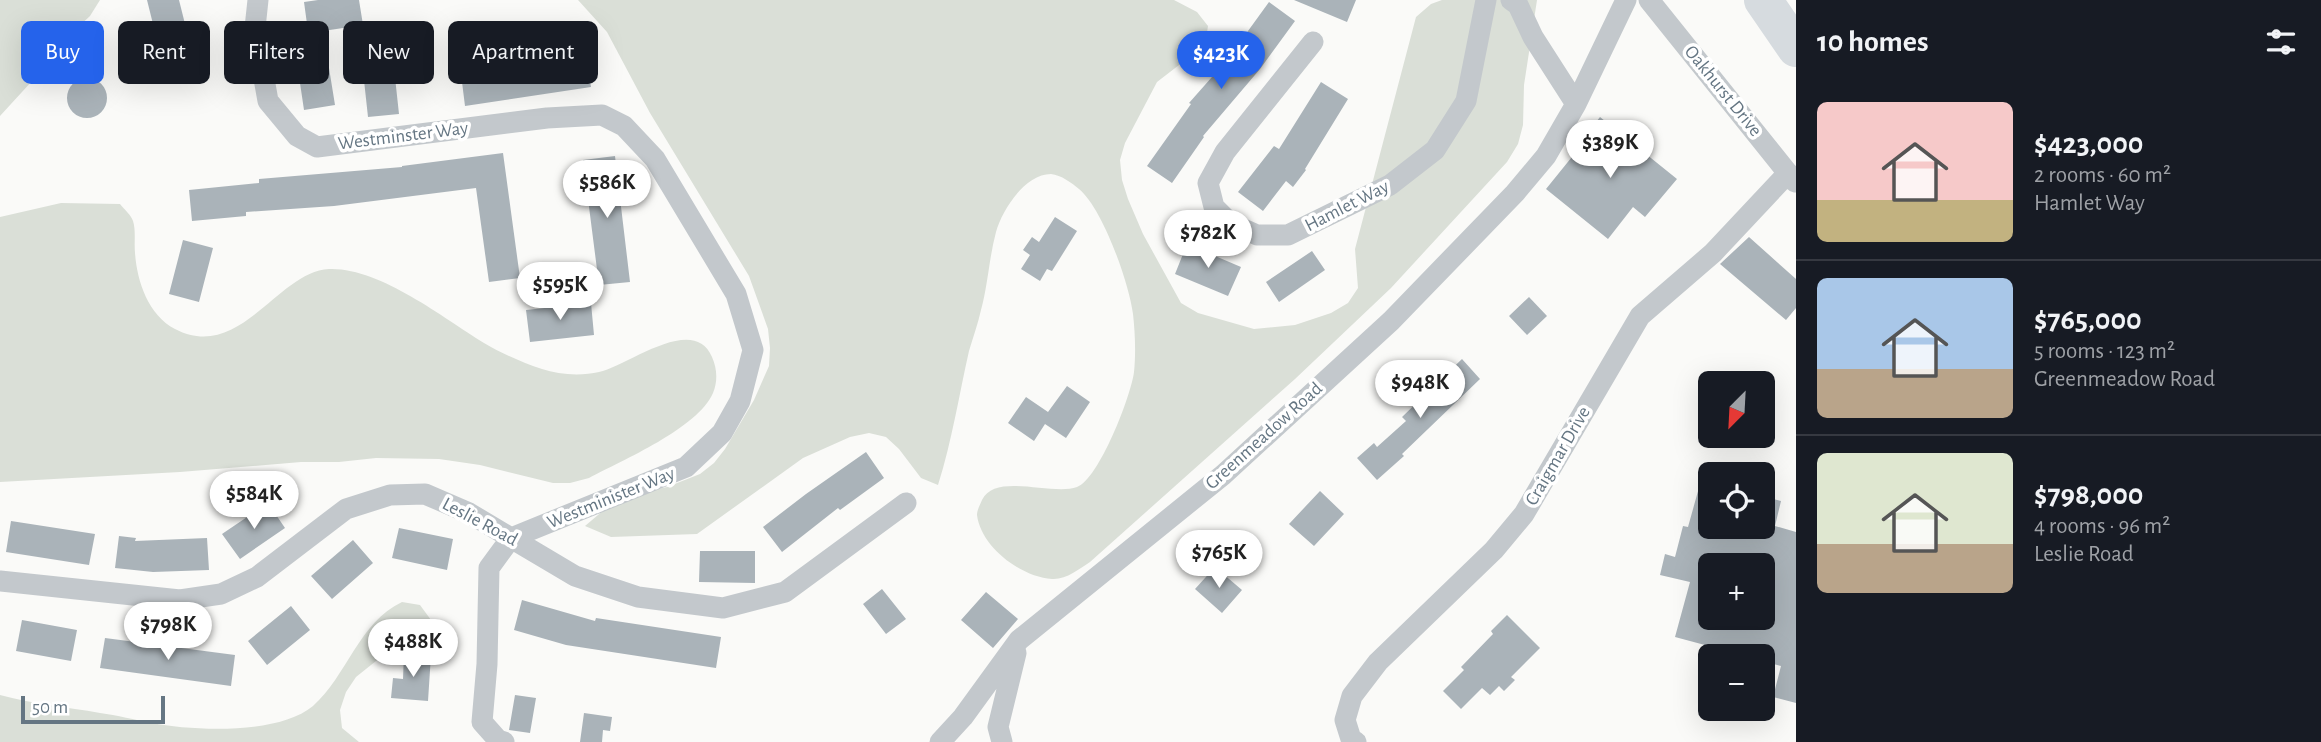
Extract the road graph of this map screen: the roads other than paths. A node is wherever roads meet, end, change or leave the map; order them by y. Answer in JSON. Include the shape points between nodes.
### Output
{"nodes":[{"id":1,"x":258,"y":0,"type":"edge"},
{"id":2,"x":1486,"y":0,"type":"edge"},
{"id":3,"x":1511,"y":0,"type":"edge"},
{"id":4,"x":1626,"y":0,"type":"edge"},
{"id":5,"x":1649,"y":0,"type":"edge"},
{"id":6,"x":1763,"y":0,"type":"edge"},
{"id":7,"x":1787,"y":0,"type":"edge"},
{"id":8,"x":1796,"y":13,"type":"edge"},
{"id":9,"x":1313,"y":42,"type":"dead end"},
{"id":10,"x":1796,"y":48,"type":"edge"},
{"id":11,"x":1576,"y":104,"type":"junction"},
{"id":12,"x":575,"y":115,"type":"joint"},
{"id":13,"x":1792,"y":178,"type":"edge"},
{"id":14,"x":906,"y":503,"type":"dead end"},
{"id":15,"x":511,"y":538,"type":"junction"},
{"id":16,"x":0,"y":581,"type":"edge"},
{"id":17,"x":1019,"y":640,"type":"junction"},
{"id":18,"x":501,"y":741,"type":"edge"},
{"id":19,"x":940,"y":742,"type":"edge"},
{"id":20,"x":1002,"y":742,"type":"edge"},
{"id":21,"x":1356,"y":742,"type":"edge"}],
"edges":[{"from":1,"to":12,"type":"street","name":"Westminster Way","via":[[255,28],[268,101],[297,136],[317,147]]},
{"from":2,"to":9,"type":"street","name":"Hamlet Way","via":[[1466,101],[1434,150],[1390,185],[1288,235],[1257,235],[1230,223],[1214,207],[1208,183],[1225,152]]},
{"from":3,"to":11,"type":"street"},
{"from":4,"to":11,"type":"street","name":"Greenmeadow Road"},
{"from":5,"to":13,"type":"street","name":"Oakhurst Drive"},
{"from":6,"to":10,"type":"highway"},
{"from":7,"to":8,"type":"highway"},
{"from":11,"to":17,"type":"street","name":"Greenmeadow Road","via":[[1546,156],[1515,193],[1391,321],[1223,475]]},
{"from":12,"to":15,"type":"street","name":"Westminister Way","via":[[602,115],[624,126],[655,159],[736,295],[753,350],[740,401],[722,433],[686,467]]},
{"from":13,"to":21,"type":"street","name":"Craigmar Drive","via":[[1640,316],[1524,514],[1494,550],[1378,662],[1352,696],[1345,720]]},
{"from":14,"to":15,"type":"street","name":"Leslie Road","via":[[785,592],[723,608],[638,597],[613,589],[575,576]]},
{"from":15,"to":16,"type":"street","name":"Leslie Road","via":[[425,494],[390,495],[346,509],[257,578],[221,594],[180,600]]},
{"from":15,"to":18,"type":"street","via":[[489,568],[482,722]]},
{"from":17,"to":19,"type":"street","name":"Greenmeadow Road"},
{"from":17,"to":20,"type":"street","via":[[999,727]]}]}
